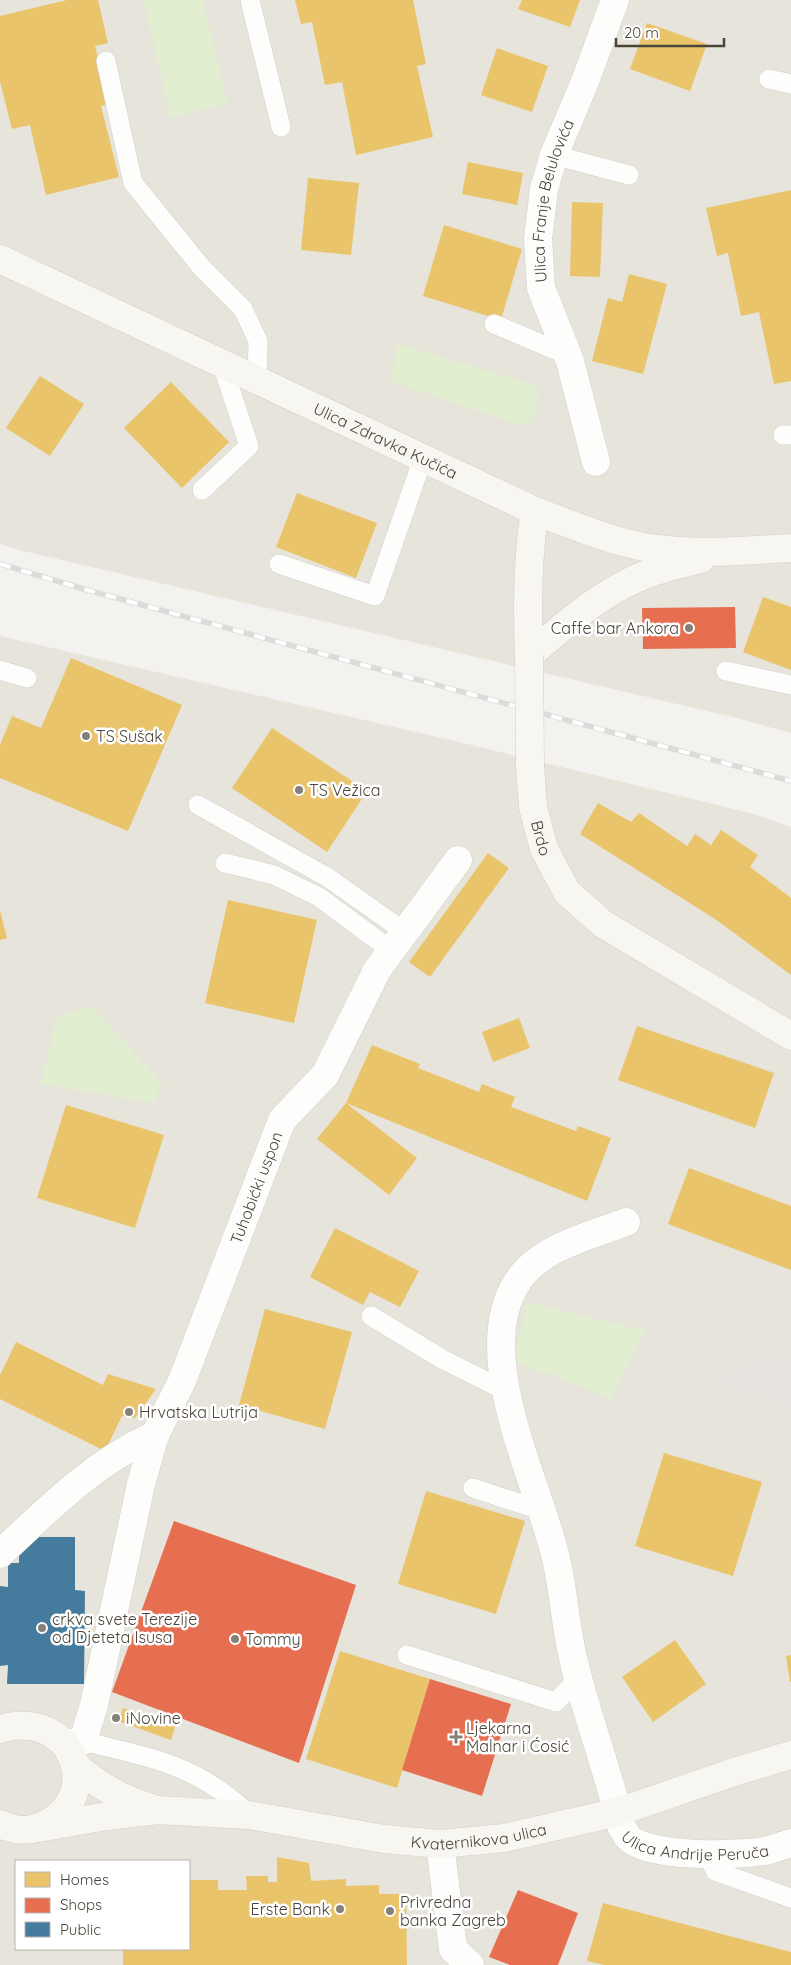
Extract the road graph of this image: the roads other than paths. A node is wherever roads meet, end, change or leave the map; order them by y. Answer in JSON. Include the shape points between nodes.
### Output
{"nodes":[{"id":1,"x":250,"y":0,"type":"edge"},
{"id":2,"x":615,"y":0,"type":"edge"},
{"id":3,"x":106,"y":61,"type":"dead end"},
{"id":4,"x":769,"y":79,"type":"dead end"},
{"id":5,"x":791,"y":84,"type":"edge"},
{"id":6,"x":281,"y":127,"type":"dead end"},
{"id":7,"x":554,"y":155,"type":"junction"},
{"id":8,"x":629,"y":175,"type":"dead end"},
{"id":9,"x":0,"y":259,"type":"edge"},
{"id":10,"x":494,"y":324,"type":"dead end"},
{"id":11,"x":567,"y":355,"type":"junction"},
{"id":12,"x":222,"y":364,"type":"junction"},
{"id":13,"x":257,"y":380,"type":"junction"},
{"id":14,"x":423,"y":458,"type":"junction"},
{"id":15,"x":596,"y":462,"type":"dead end"},
{"id":16,"x":202,"y":490,"type":"dead end"},
{"id":17,"x":535,"y":511,"type":"junction"},
{"id":18,"x":791,"y":548,"type":"edge"},
{"id":19,"x":734,"y":551,"type":"junction"},
{"id":20,"x":279,"y":564,"type":"dead end"},
{"id":21,"x":529,"y":656,"type":"junction"},
{"id":22,"x":0,"y":670,"type":"edge"},
{"id":23,"x":726,"y":671,"type":"dead end"},
{"id":24,"x":27,"y":678,"type":"dead end"},
{"id":25,"x":791,"y":685,"type":"edge"},
{"id":26,"x":198,"y":804,"type":"dead end"},
{"id":27,"x":458,"y":860,"type":"dead end"},
{"id":28,"x":225,"y":863,"type":"dead end"},
{"id":29,"x":398,"y":941,"type":"junction"},
{"id":30,"x":791,"y":1036,"type":"edge"},
{"id":31,"x":626,"y":1222,"type":"dead end"},
{"id":32,"x":371,"y":1316,"type":"dead end"},
{"id":33,"x":508,"y":1392,"type":"junction"},
{"id":34,"x":155,"y":1435,"type":"junction"},
{"id":35,"x":473,"y":1488,"type":"dead end"},
{"id":36,"x":540,"y":1510,"type":"junction"},
{"id":37,"x":0,"y":1554,"type":"edge"},
{"id":38,"x":407,"y":1655,"type":"dead end"},
{"id":39,"x":573,"y":1684,"type":"dead end"},
{"id":40,"x":0,"y":1729,"type":"edge"},
{"id":41,"x":79,"y":1753,"type":"junction"},
{"id":42,"x":791,"y":1755,"type":"edge"},
{"id":43,"x":158,"y":1810,"type":"junction"},
{"id":44,"x":618,"y":1812,"type":"junction"},
{"id":45,"x":248,"y":1816,"type":"junction"},
{"id":46,"x":3,"y":1827,"type":"edge"},
{"id":47,"x":38,"y":1828,"type":"junction"},
{"id":48,"x":791,"y":1843,"type":"edge"},
{"id":49,"x":440,"y":1844,"type":"junction"},
{"id":50,"x":708,"y":1855,"type":"junction"},
{"id":51,"x":791,"y":1898,"type":"edge"},
{"id":52,"x":458,"y":1962,"type":"edge"}],
"edges":[{"from":1,"to":6,"type":"lane"},
{"from":2,"to":7,"type":"street","name":"Ulica Franje Belulovića"},
{"from":3,"to":13,"type":"lane","via":[[133,183],[202,268],[243,309],[258,342]]},
{"from":4,"to":5,"type":"lane"},
{"from":7,"to":8,"type":"lane"},
{"from":7,"to":11,"type":"street","name":"Ulica Franje Belulovića","via":[[544,189],[538,268],[540,288]]},
{"from":9,"to":12,"type":"main road","name":"Ulica Zdravka Kučića"},
{"from":10,"to":11,"type":"lane"},
{"from":11,"to":15,"type":"street","name":"Ulica Franje Belulovića"},
{"from":12,"to":13,"type":"main road","name":"Ulica Zdravka Kučića"},
{"from":12,"to":16,"type":"lane","via":[[249,446]]},
{"from":13,"to":14,"type":"main road","name":"Ulica Zdravka Kučića"},
{"from":14,"to":17,"type":"main road","name":"Ulica Zdravka Kučića"},
{"from":14,"to":20,"type":"lane","via":[[375,596]]},
{"from":17,"to":19,"type":"main road","name":"Ulica Zdravka Kučića","via":[[627,543],[679,550]]},
{"from":17,"to":21,"type":"main road","name":"Brdo","via":[[527,591]]},
{"from":18,"to":19,"type":"main road","name":"Ulica Zdravka Kučića"},
{"from":19,"to":21,"type":"main road","via":[[672,566],[632,580],[578,615]]},
{"from":21,"to":30,"type":"main road","name":"Brdo","bridge":true,"via":[[533,807],[544,849],[567,892],[603,924]]},
{"from":22,"to":24,"type":"lane"},
{"from":23,"to":25,"type":"lane"},
{"from":26,"to":29,"type":"lane","via":[[327,877]]},
{"from":27,"to":29,"type":"street","name":"Tuhobićki uspon"},
{"from":28,"to":29,"type":"lane","via":[[274,875]]},
{"from":29,"to":34,"type":"street","name":"Tuhobićki uspon","via":[[377,970],[325,1075],[282,1120],[182,1381]]},
{"from":31,"to":33,"type":"street","name":"Ulica Andrije Peruča","via":[[551,1252],[517,1282],[507,1305],[502,1330],[500,1359]]},
{"from":32,"to":33,"type":"lane","via":[[442,1359]]},
{"from":33,"to":36,"type":"street","name":"Ulica Andrije Peruča","via":[[518,1440]]},
{"from":34,"to":37,"type":"street","via":[[88,1474]]},
{"from":34,"to":41,"type":"street","name":"Tuhobićki uspon","via":[[140,1484],[94,1705]]},
{"from":35,"to":36,"type":"lane"},
{"from":36,"to":44,"type":"street","name":"Ulica Andrije Peruča","via":[[555,1554],[574,1662]]},
{"from":38,"to":39,"type":"lane","via":[[556,1702]]},
{"from":40,"to":41,"type":"main road","name":"Kvaternikova ulica","via":[[16,1724],[33,1725],[50,1731],[70,1752]]},
{"from":41,"to":43,"type":"main road","name":"Kvaternikova ulica","via":[[92,1780],[126,1800]]},
{"from":41,"to":45,"type":"lane","via":[[145,1755],[189,1771],[229,1795]]},
{"from":41,"to":47,"type":"main road","name":"Kvaternikova ulica","via":[[73,1797],[53,1821]]},
{"from":42,"to":44,"type":"main road","name":"Kvaternikova ulica"},
{"from":43,"to":45,"type":"main road","name":"Kvaternikova ulica"},
{"from":43,"to":47,"type":"main road","name":"Kvaternikova ulica"},
{"from":44,"to":49,"type":"main road","name":"Kvaternikova ulica","via":[[504,1838]]},
{"from":44,"to":50,"type":"street","name":"Ulica Andrije Peruča","via":[[628,1837],[644,1846]]},
{"from":45,"to":49,"type":"main road","name":"Kvaternikova ulica","via":[[384,1839]]},
{"from":46,"to":47,"type":"main road","name":"Kvaternikova ulica"},
{"from":48,"to":50,"type":"street","name":"Ulica Andrije Peruča","via":[[769,1850]]},
{"from":49,"to":52,"type":"street","via":[[453,1948]]},
{"from":50,"to":51,"type":"lane","via":[[715,1871]]}]}
